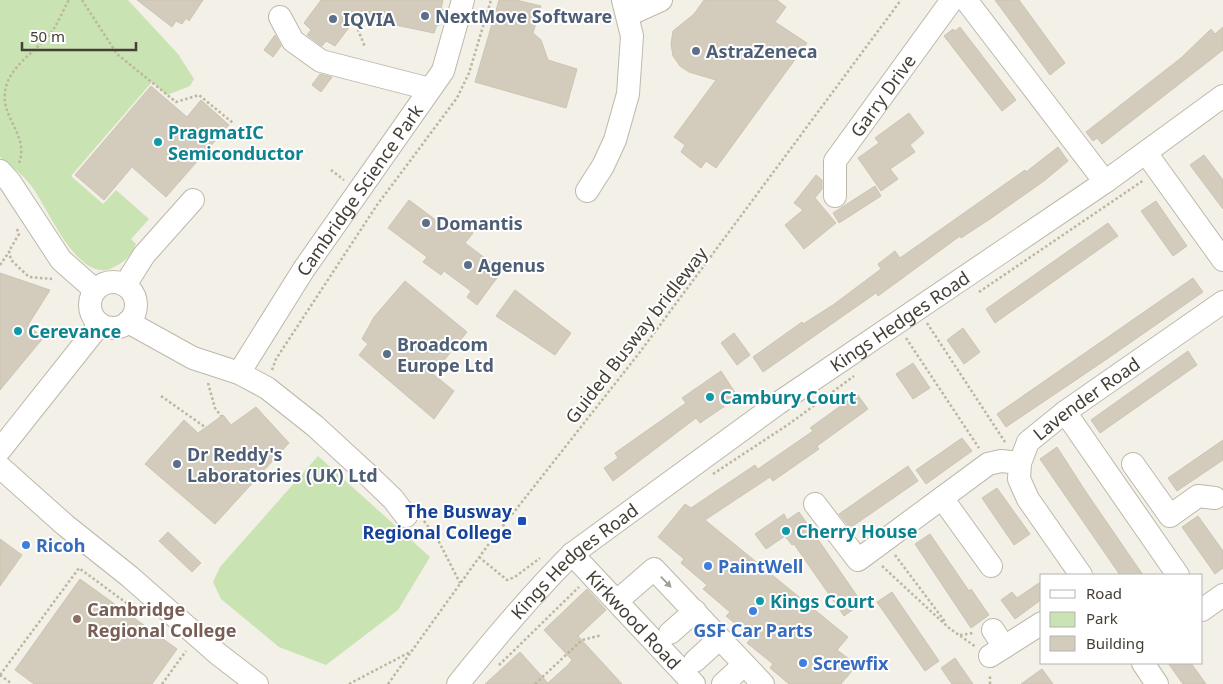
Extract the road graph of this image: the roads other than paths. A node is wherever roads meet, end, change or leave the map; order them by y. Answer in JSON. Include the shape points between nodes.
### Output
{"nodes":[{"id":1,"x":463,"y":0,"type":"edge"},
{"id":2,"x":661,"y":0,"type":"edge"},
{"id":3,"x":952,"y":0,"type":"edge"},
{"id":4,"x":966,"y":0,"type":"edge"},
{"id":5,"x":626,"y":8,"type":"edge"},
{"id":6,"x":280,"y":17,"type":"dead end"},
{"id":7,"x":430,"y":90,"type":"junction"},
{"id":8,"x":1223,"y":96,"type":"edge"},
{"id":9,"x":1146,"y":153,"type":"junction"},
{"id":10,"x":5,"y":176,"type":"edge"},
{"id":11,"x":1105,"y":182,"type":"junction"},
{"id":12,"x":587,"y":191,"type":"dead end"},
{"id":13,"x":835,"y":196,"type":"dead end"},
{"id":14,"x":193,"y":200,"type":"dead end"},
{"id":15,"x":1215,"y":232,"type":"edge"},
{"id":16,"x":1223,"y":260,"type":"edge"},
{"id":17,"x":125,"y":285,"type":"junction"},
{"id":18,"x":86,"y":294,"type":"junction"},
{"id":19,"x":1223,"y":302,"type":"edge"},
{"id":20,"x":128,"y":322,"type":"junction"},
{"id":21,"x":92,"y":325,"type":"junction"},
{"id":22,"x":239,"y":373,"type":"junction"},
{"id":23,"x":1065,"y":412,"type":"junction"},
{"id":24,"x":0,"y":450,"type":"edge"},
{"id":25,"x":1015,"y":455,"type":"junction"},
{"id":26,"x":1133,"y":464,"type":"dead end"},
{"id":27,"x":0,"y":467,"type":"edge"},
{"id":28,"x":1220,"y":496,"type":"edge"},
{"id":29,"x":942,"y":498,"type":"junction"},
{"id":30,"x":815,"y":504,"type":"dead end"},
{"id":31,"x":413,"y":516,"type":"road end"},
{"id":32,"x":572,"y":554,"type":"junction"},
{"id":33,"x":991,"y":566,"type":"dead end"},
{"id":34,"x":1079,"y":574,"type":"edge"},
{"id":35,"x":1177,"y":574,"type":"edge"},
{"id":36,"x":1223,"y":595,"type":"edge"},
{"id":37,"x":617,"y":601,"type":"junction"},
{"id":38,"x":1203,"y":609,"type":"edge"},
{"id":39,"x":695,"y":611,"type":"junction"},
{"id":40,"x":1040,"y":624,"type":"edge"},
{"id":41,"x":670,"y":633,"type":"dead end"},
{"id":42,"x":719,"y":639,"type":"junction"},
{"id":43,"x":996,"y":644,"type":"road end"},
{"id":44,"x":1144,"y":664,"type":"edge"},
{"id":45,"x":744,"y":665,"type":"junction"},
{"id":46,"x":691,"y":677,"type":"edge"},
{"id":47,"x":257,"y":684,"type":"edge"},
{"id":48,"x":458,"y":684,"type":"edge"},
{"id":49,"x":723,"y":684,"type":"edge"},
{"id":50,"x":763,"y":684,"type":"edge"},
{"id":51,"x":1157,"y":684,"type":"edge"}],
"edges":[{"from":1,"to":7,"type":"street","name":"Cambridge Science Park","via":[[443,70]]},
{"from":2,"to":5,"type":"street"},
{"from":3,"to":13,"type":"street","name":"Garry Drive","via":[[835,161]]},
{"from":4,"to":11,"type":"street"},
{"from":5,"to":12,"type":"street","via":[[632,36],[628,94],[615,140]]},
{"from":6,"to":7,"type":"street","via":[[293,40],[321,60]]},
{"from":7,"to":22,"type":"street","name":"Cambridge Science Park","via":[[304,269]]},
{"from":8,"to":9,"type":"street","name":"Kings Hedges Road"},
{"from":9,"to":11,"type":"street","name":"Kings Hedges Road"},
{"from":9,"to":15,"type":"street"},
{"from":10,"to":18,"type":"street"},
{"from":11,"to":32,"type":"street","name":"Kings Hedges Road","via":[[777,404]]},
{"from":14,"to":17,"type":"street","via":[[144,254]]},
{"from":15,"to":16,"type":"street"},
{"from":17,"to":18,"type":"street","via":[[106,282]]},
{"from":17,"to":20,"type":"street","via":[[136,302],[136,310]]},
{"from":18,"to":21,"type":"street","via":[[94,319]]},
{"from":19,"to":23,"type":"street","name":"Lavender Road"},
{"from":20,"to":21,"type":"street","via":[[114,328]]},
{"from":20,"to":22,"type":"street","via":[[171,347]]},
{"from":21,"to":24,"type":"street"},
{"from":22,"to":31,"type":"street","via":[[267,388],[315,426]]},
{"from":23,"to":25,"type":"street","name":"Lavender Road"},
{"from":23,"to":35,"type":"street"},
{"from":25,"to":29,"type":"street","via":[[988,464]]},
{"from":25,"to":34,"type":"street","via":[[1019,479],[1028,499]]},
{"from":26,"to":28,"type":"street","via":[[1170,516],[1198,496]]},
{"from":27,"to":47,"type":"street"},
{"from":29,"to":30,"type":"street","via":[[873,554]]},
{"from":29,"to":33,"type":"street"},
{"from":32,"to":37,"type":"street","name":"Kirkwood Road"},
{"from":32,"to":48,"type":"street","name":"Kings Hedges Road","via":[[506,625]]},
{"from":36,"to":38,"type":"street"},
{"from":37,"to":39,"type":"street","one_way":true,"via":[[654,569]]},
{"from":37,"to":46,"type":"street","name":"Kirkwood Road"},
{"from":39,"to":41,"type":"street"},
{"from":39,"to":42,"type":"street"},
{"from":40,"to":43,"type":"street"},
{"from":42,"to":45,"type":"street"},
{"from":42,"to":46,"type":"street"},
{"from":44,"to":51,"type":"street"},
{"from":45,"to":49,"type":"street"},
{"from":45,"to":50,"type":"street"}]}
